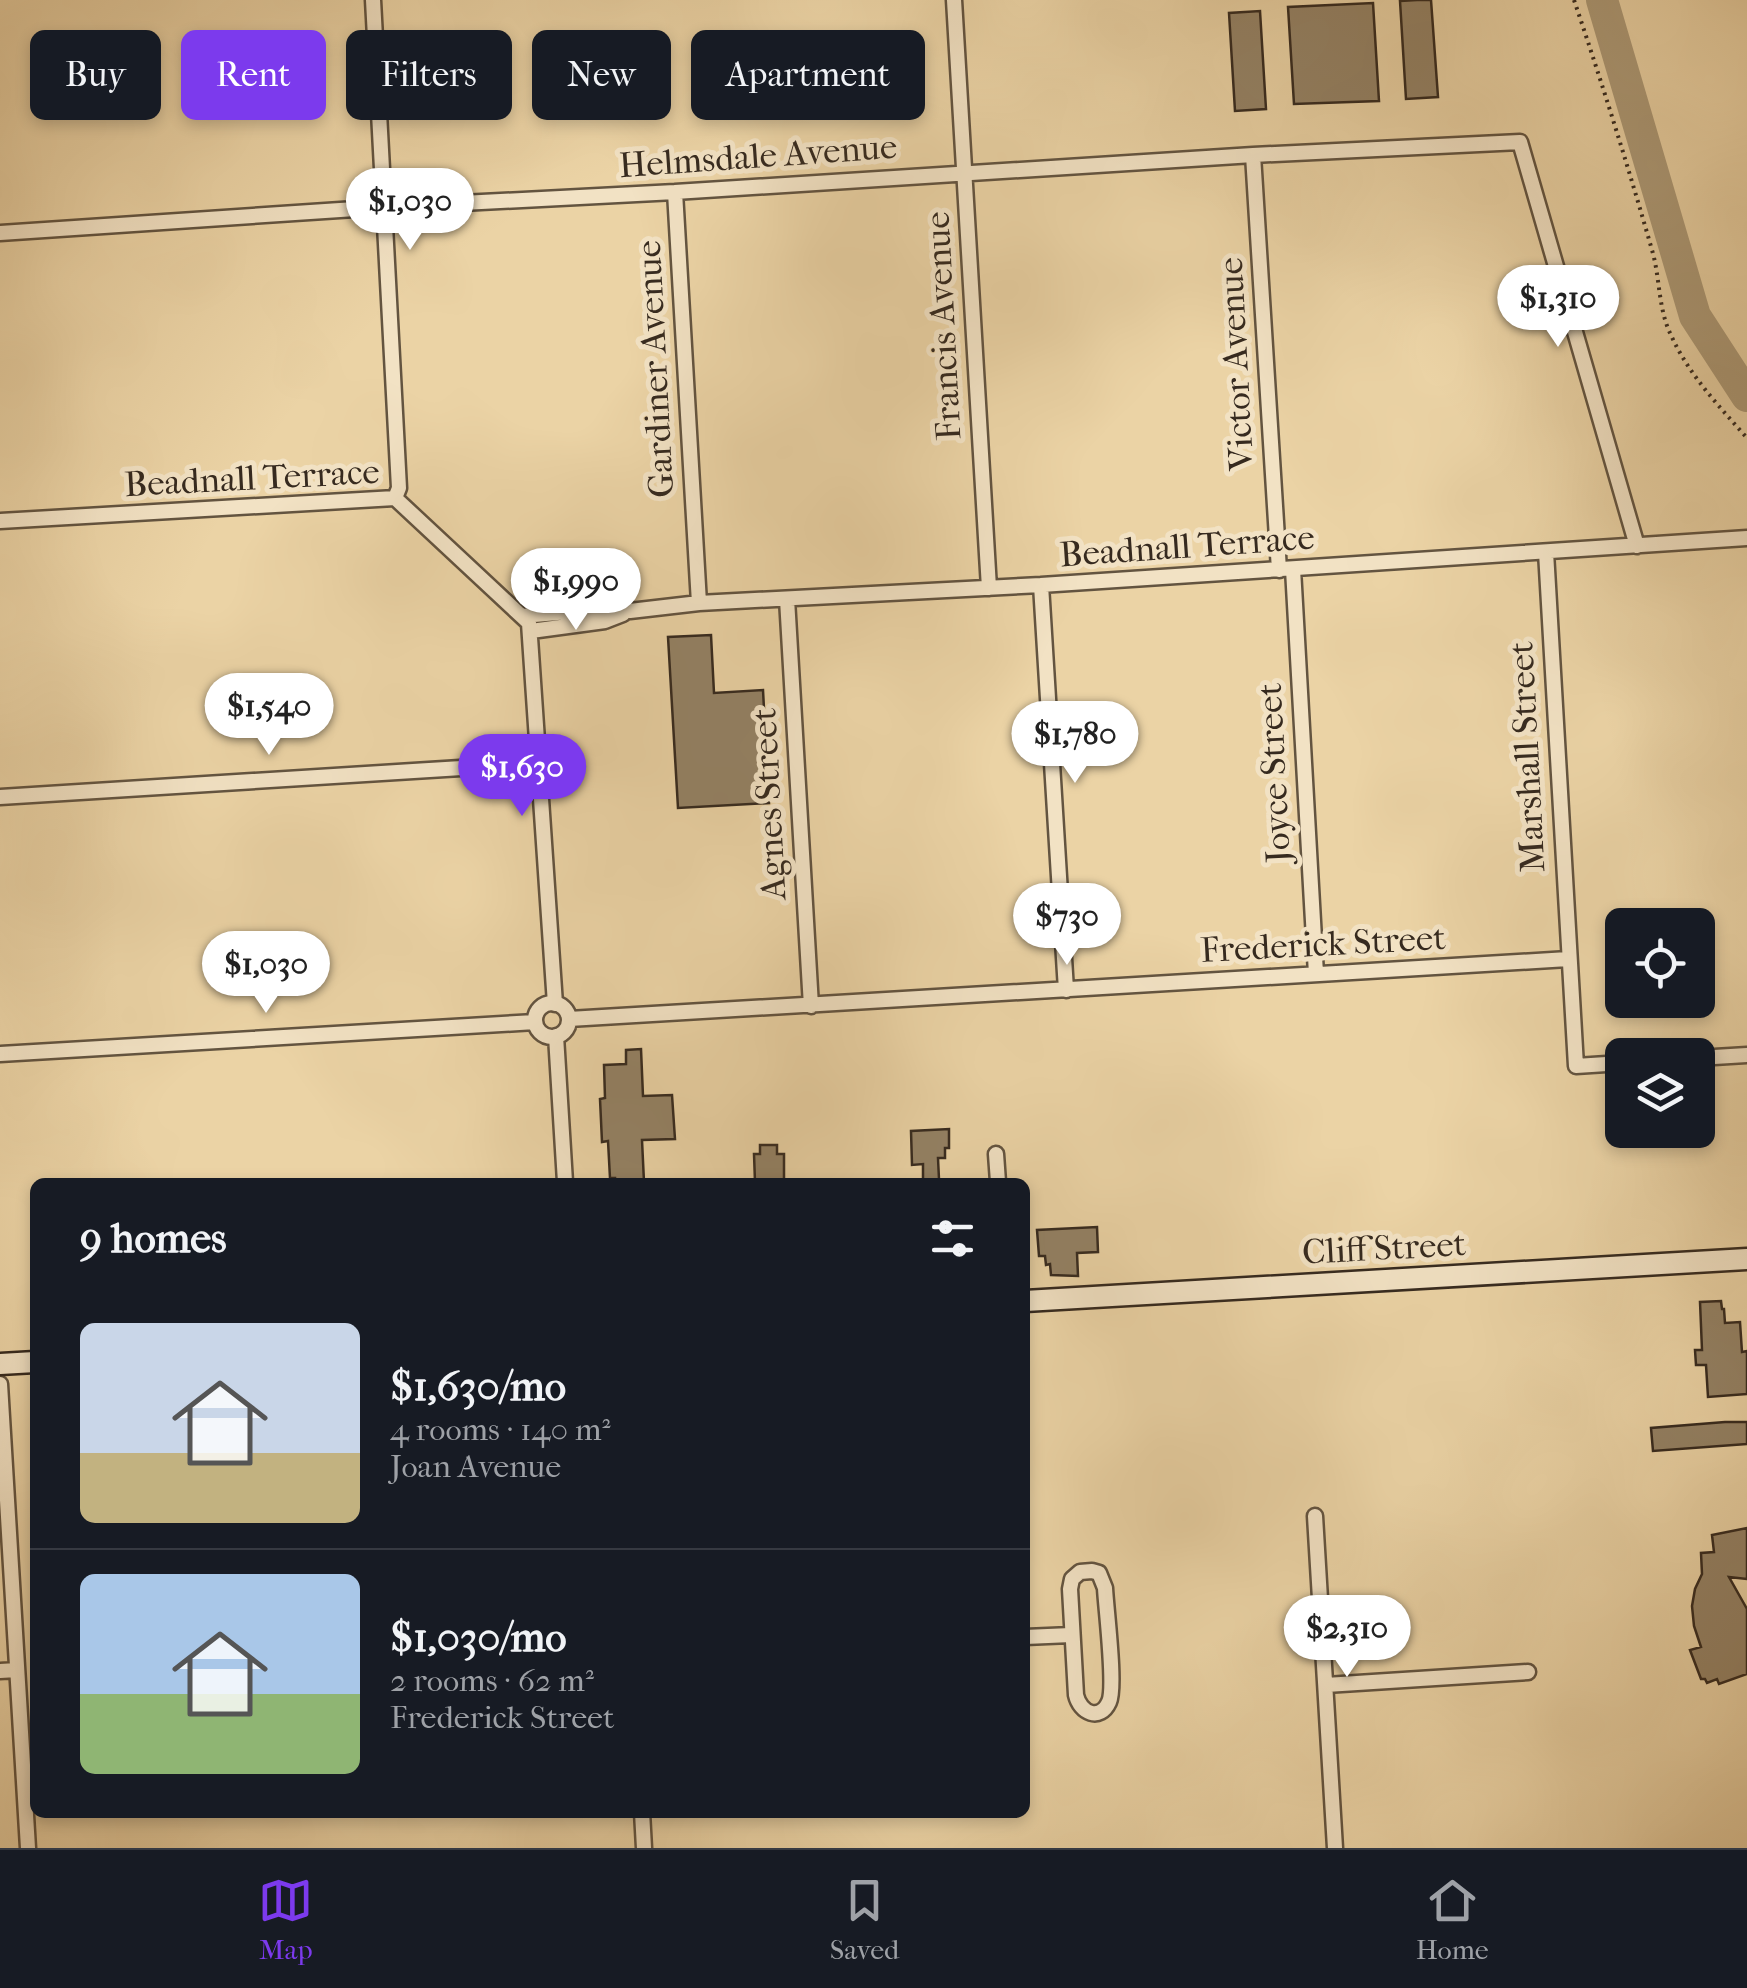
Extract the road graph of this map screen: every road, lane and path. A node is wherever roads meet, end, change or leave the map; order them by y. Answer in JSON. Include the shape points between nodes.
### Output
{"nodes":[{"id":1,"x":372,"y":0,"type":"edge"},
{"id":2,"x":954,"y":0,"type":"edge"},
{"id":3,"x":1574,"y":0,"type":"edge"},
{"id":4,"x":1254,"y":155,"type":"junction"},
{"id":5,"x":964,"y":172,"type":"junction"},
{"id":6,"x":675,"y":192,"type":"junction"},
{"id":7,"x":385,"y":207,"type":"junction"},
{"id":8,"x":0,"y":233,"type":"edge"},
{"id":9,"x":1747,"y":438,"type":"edge"},
{"id":10,"x":395,"y":498,"type":"junction"},
{"id":11,"x":0,"y":521,"type":"edge"},
{"id":12,"x":1747,"y":538,"type":"edge"},
{"id":13,"x":1637,"y":546,"type":"junction"},
{"id":14,"x":1546,"y":552,"type":"junction"},
{"id":15,"x":1286,"y":569,"type":"junction"},
{"id":16,"x":1041,"y":585,"type":"junction"},
{"id":17,"x":988,"y":588,"type":"junction"},
{"id":18,"x":787,"y":599,"type":"junction"},
{"id":19,"x":698,"y":603,"type":"junction"},
{"id":20,"x":630,"y":611,"type":"junction"},
{"id":21,"x":522,"y":616,"type":"junction"},
{"id":22,"x":531,"y":631,"type":"junction"},
{"id":23,"x":540,"y":763,"type":"junction"},
{"id":24,"x":0,"y":797,"type":"edge"},
{"id":25,"x":1568,"y":959,"type":"junction"},
{"id":26,"x":1316,"y":974,"type":"junction"},
{"id":27,"x":1066,"y":990,"type":"junction"},
{"id":28,"x":555,"y":1004,"type":"junction"},
{"id":29,"x":811,"y":1006,"type":"junction"},
{"id":30,"x":569,"y":1019,"type":"junction"},
{"id":31,"x":536,"y":1022,"type":"junction"},
{"id":32,"x":556,"y":1036,"type":"junction"},
{"id":33,"x":0,"y":1054,"type":"edge"},
{"id":34,"x":1747,"y":1055,"type":"edge"},
{"id":35,"x":1715,"y":1057,"type":"edge"},
{"id":36,"x":1605,"y":1064,"type":"edge"},
{"id":37,"x":996,"y":1154,"type":"dead end"},
{"id":38,"x":565,"y":1178,"type":"edge"},
{"id":39,"x":998,"y":1178,"type":"edge"},
{"id":40,"x":1747,"y":1259,"type":"edge"},
{"id":41,"x":1030,"y":1301,"type":"edge"},
{"id":42,"x":30,"y":1362,"type":"edge"},
{"id":43,"x":0,"y":1364,"type":"edge"},
{"id":44,"x":0,"y":1384,"type":"edge"},
{"id":45,"x":1316,"y":1516,"type":"dead end"},
{"id":46,"x":1071,"y":1635,"type":"junction"},
{"id":47,"x":1030,"y":1637,"type":"edge"},
{"id":48,"x":17,"y":1670,"type":"junction"},
{"id":49,"x":0,"y":1672,"type":"edge"},
{"id":50,"x":1528,"y":1672,"type":"dead end"},
{"id":51,"x":1326,"y":1685,"type":"junction"},
{"id":52,"x":642,"y":1818,"type":"edge"},
{"id":53,"x":28,"y":1848,"type":"edge"},
{"id":54,"x":644,"y":1848,"type":"edge"},
{"id":55,"x":1335,"y":1848,"type":"edge"}],
"edges":[{"from":1,"to":7,"type":"street"},
{"from":2,"to":5,"type":"street","name":"Francis Avenue"},
{"from":3,"to":9,"type":"path","via":[[1654,255],[1668,330],[1695,377]]},
{"from":4,"to":5,"type":"street","name":"Helmsdale Avenue"},
{"from":4,"to":13,"type":"street","name":"Helmsdale Avenue","via":[[1520,142]]},
{"from":4,"to":15,"type":"street","name":"Victor Avenue"},
{"from":5,"to":6,"type":"street","name":"Helmsdale Avenue"},
{"from":5,"to":17,"type":"street","name":"Francis Avenue"},
{"from":6,"to":7,"type":"street","name":"Helmsdale Avenue"},
{"from":6,"to":19,"type":"street","name":"Gardiner Avenue"},
{"from":7,"to":8,"type":"street","name":"Helmsdale Avenue"},
{"from":7,"to":10,"type":"street","via":[[400,488]]},
{"from":10,"to":11,"type":"street","name":"Beadnall Terrace"},
{"from":10,"to":21,"type":"street","name":"Beadnall Terrace"},
{"from":12,"to":13,"type":"street","name":"Beadnall Terrace"},
{"from":13,"to":14,"type":"street","name":"Beadnall Terrace"},
{"from":14,"to":15,"type":"street","name":"Beadnall Terrace"},
{"from":14,"to":25,"type":"street","name":"Marshall Street"},
{"from":15,"to":16,"type":"street","name":"Beadnall Terrace"},
{"from":15,"to":26,"type":"street","name":"Joyce Street"},
{"from":16,"to":17,"type":"street","name":"Beadnall Terrace"},
{"from":16,"to":27,"type":"street"},
{"from":17,"to":18,"type":"street","name":"Beadnall Terrace"},
{"from":18,"to":19,"type":"street","name":"Beadnall Terrace"},
{"from":18,"to":29,"type":"street","name":"Agnes Street"},
{"from":19,"to":20,"type":"street","name":"Beadnall Terrace"},
{"from":20,"to":21,"type":"street","name":"Beadnall Terrace"},
{"from":20,"to":22,"type":"street","name":"Beadnall Terrace"},
{"from":21,"to":22,"type":"street","name":"Beadnall Terrace"},
{"from":22,"to":23,"type":"street"},
{"from":23,"to":24,"type":"street"},
{"from":23,"to":28,"type":"street"},
{"from":25,"to":26,"type":"street","name":"Frederick Street"},
{"from":25,"to":36,"type":"street","via":[[1576,1066]]},
{"from":26,"to":27,"type":"street","name":"Frederick Street"},
{"from":27,"to":29,"type":"street","name":"Frederick Street"},
{"from":28,"to":30,"type":"street"},
{"from":28,"to":31,"type":"street","via":[[538,1010]]},
{"from":29,"to":30,"type":"street","name":"Frederick Street"},
{"from":30,"to":32,"type":"street"},
{"from":31,"to":32,"type":"street","via":[[545,1036]]},
{"from":31,"to":33,"type":"street"},
{"from":32,"to":38,"type":"street"},
{"from":34,"to":35,"type":"street"},
{"from":37,"to":39,"type":"street"},
{"from":40,"to":41,"type":"street","name":"Cliff Street"},
{"from":42,"to":43,"type":"street"},
{"from":44,"to":48,"type":"street"},
{"from":45,"to":51,"type":"street"},
{"from":46,"to":46,"type":"street","via":[[1072,1579],[1080,1572],[1099,1573],[1112,1688],[1100,1712],[1084,1712],[1078,1704]]},
{"from":46,"to":47,"type":"street"},
{"from":48,"to":49,"type":"street"},
{"from":48,"to":53,"type":"street"},
{"from":50,"to":51,"type":"street"},
{"from":51,"to":55,"type":"street"},
{"from":52,"to":54,"type":"street"}]}
